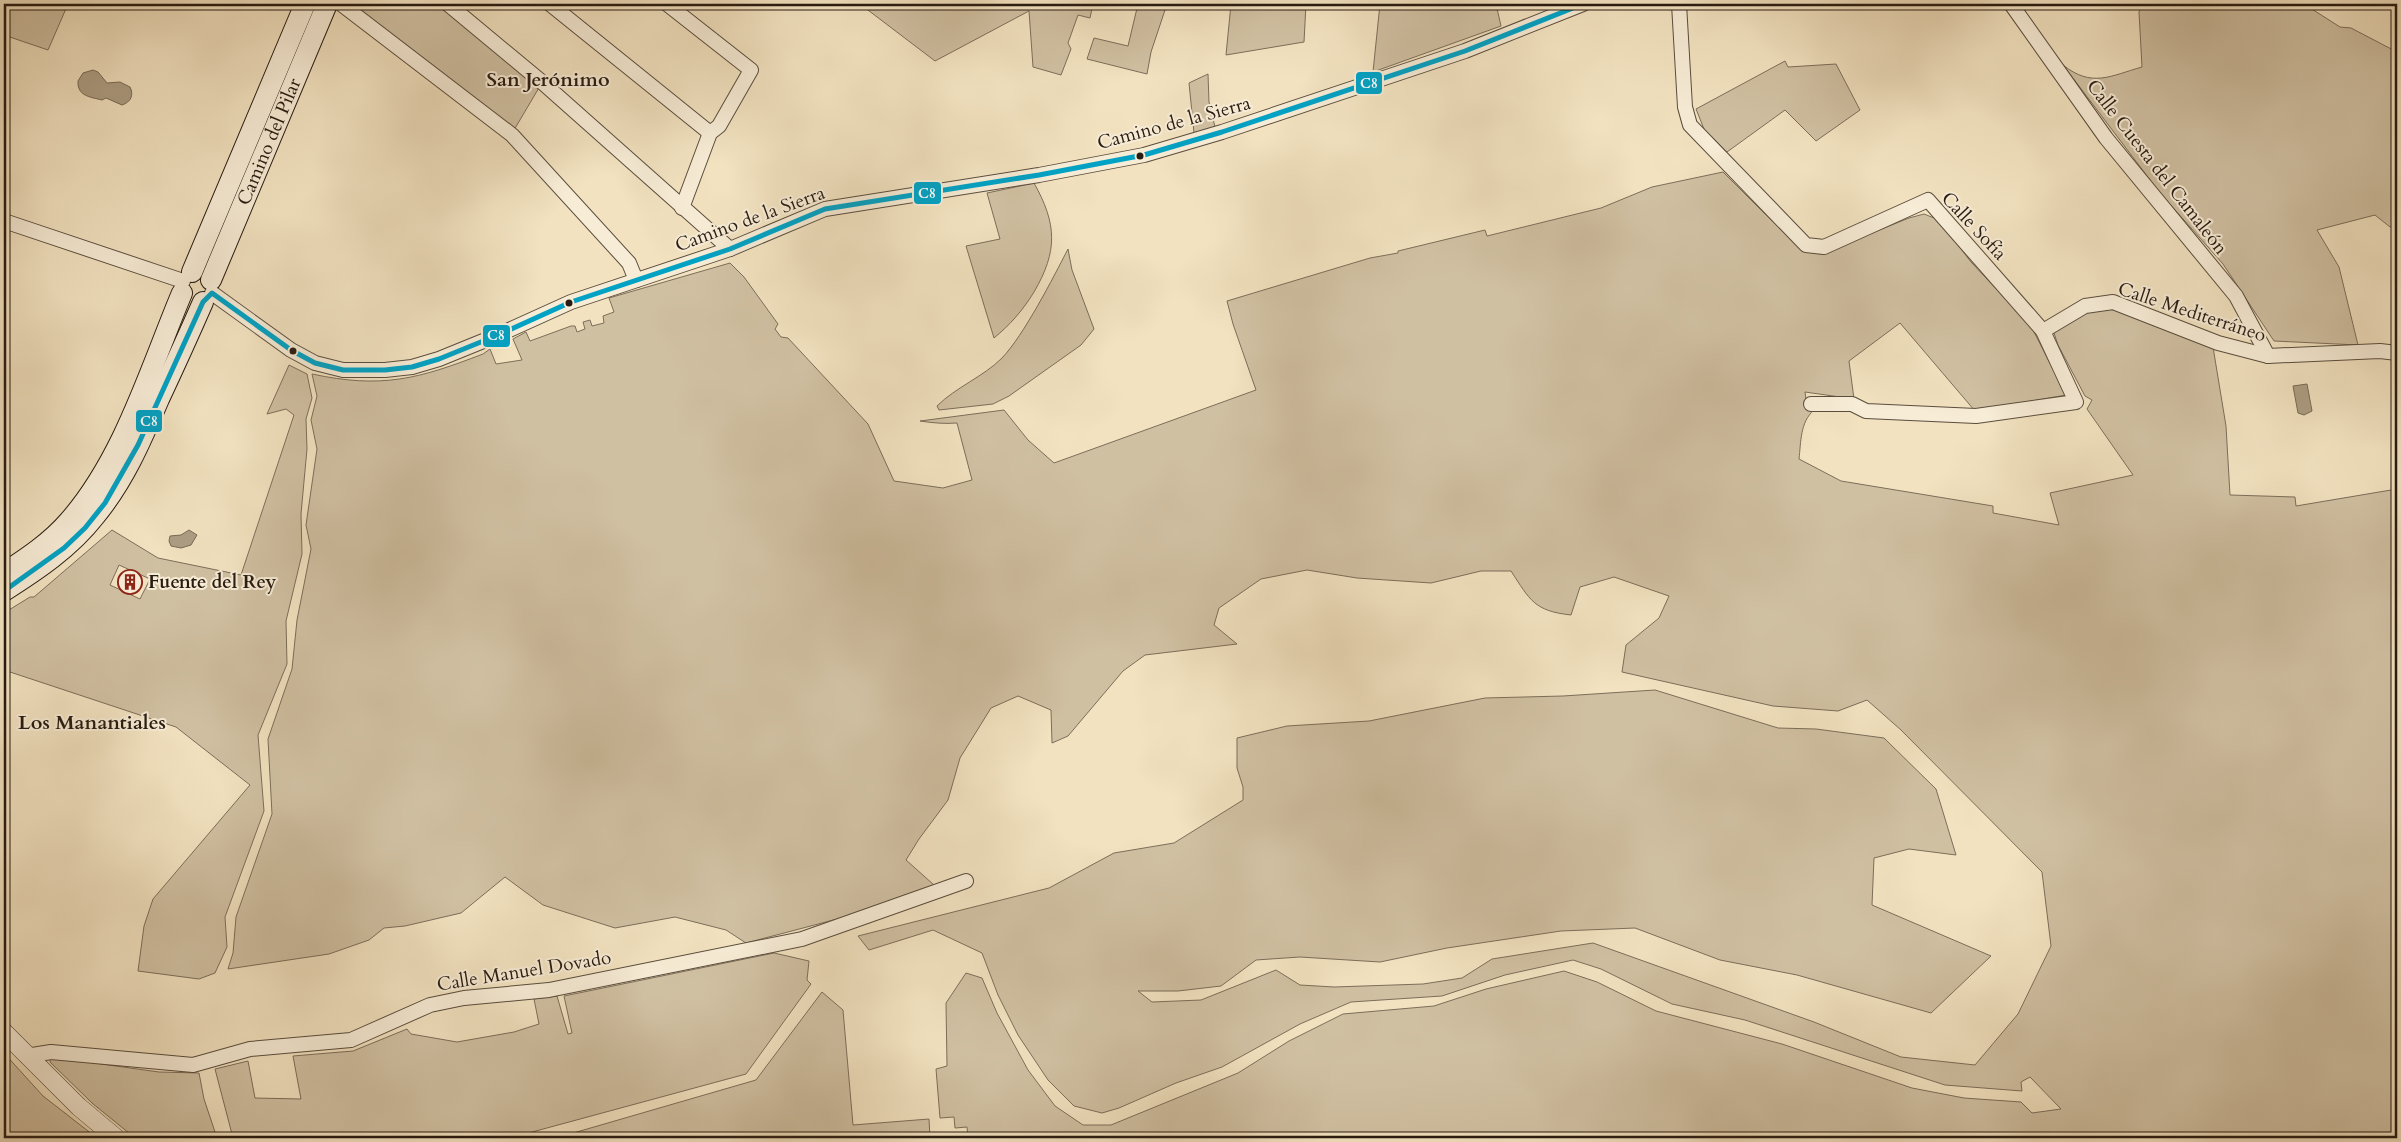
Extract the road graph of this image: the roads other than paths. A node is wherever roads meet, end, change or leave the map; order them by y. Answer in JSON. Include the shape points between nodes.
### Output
{"nodes":[{"id":1,"x":305,"y":4,"type":"edge"},
{"id":2,"x":327,"y":4,"type":"edge"},
{"id":3,"x":340,"y":4,"type":"edge"},
{"id":4,"x":448,"y":4,"type":"edge"},
{"id":5,"x":550,"y":4,"type":"edge"},
{"id":6,"x":667,"y":4,"type":"edge"},
{"id":7,"x":1583,"y":4,"type":"edge"},
{"id":8,"x":1680,"y":4,"type":"edge"},
{"id":9,"x":2011,"y":4,"type":"edge"},
{"id":10,"x":710,"y":133,"type":"junction"},
{"id":11,"x":682,"y":208,"type":"junction"},
{"id":12,"x":4,"y":221,"type":"edge"},
{"id":13,"x":730,"y":249,"type":"junction"},
{"id":14,"x":636,"y":280,"type":"junction"},
{"id":15,"x":186,"y":282,"type":"junction"},
{"id":16,"x":209,"y":291,"type":"junction"},
{"id":17,"x":2043,"y":332,"type":"junction"},
{"id":18,"x":2397,"y":353,"type":"edge"},
{"id":19,"x":2268,"y":356,"type":"junction"},
{"id":20,"x":1811,"y":404,"type":"dead end"},
{"id":21,"x":4,"y":573,"type":"edge"},
{"id":22,"x":4,"y":591,"type":"edge"},
{"id":23,"x":966,"y":881,"type":"dead end"},
{"id":24,"x":4,"y":1032,"type":"edge"},
{"id":25,"x":26,"y":1056,"type":"junction"},
{"id":26,"x":116,"y":1138,"type":"edge"}],
"edges":[{"from":1,"to":15,"type":"main road","name":"Camino del Pilar"},
{"from":2,"to":16,"type":"main road","name":"Camino del Pilar"},
{"from":3,"to":14,"type":"street","via":[[512,136],[629,263]]},
{"from":4,"to":11,"type":"street","via":[[543,83]]},
{"from":5,"to":10,"type":"street"},
{"from":6,"to":10,"type":"street","via":[[751,70],[719,126]]},
{"from":7,"to":13,"type":"street","name":"Camino de la Sierra","via":[[1465,51],[1144,155],[1040,175],[825,208]]},
{"from":8,"to":17,"type":"street","name":"Calle Sofía","via":[[1685,107],[1690,125],[1806,245],[1824,247],[1928,200]]},
{"from":9,"to":19,"type":"street","name":"Calle Cuesta del Camaleón","via":[[2106,138],[2236,296]]},
{"from":10,"to":11,"type":"street"},
{"from":11,"to":13,"type":"street"},
{"from":12,"to":15,"type":"street"},
{"from":13,"to":14,"type":"street","name":"Camino de la Sierra"},
{"from":14,"to":16,"type":"street","name":"Camino de la Sierra","via":[[570,302],[440,359],[384,370],[343,370],[314,363]]},
{"from":15,"to":16,"type":"main road","via":[[203,273]]},
{"from":15,"to":16,"type":"main road","via":[[191,302]]},
{"from":15,"to":21,"type":"main road","name":"Camino del Pilar","via":[[118,448],[98,482],[69,521],[37,551]]},
{"from":16,"to":22,"type":"main road","name":"Camino del Pilar","via":[[119,483],[95,517],[74,539],[47,564]]},
{"from":17,"to":19,"type":"street","name":"Calle Mediterráneo","via":[[2085,306],[2113,302],[2218,343]]},
{"from":17,"to":20,"type":"street","name":"Calle Sofía","via":[[2076,402],[1976,416],[1866,411],[1852,404]]},
{"from":18,"to":19,"type":"street","name":"Calle Mediterráneo"},
{"from":23,"to":25,"type":"street","name":"Calle Manuel Dovado","via":[[802,939],[549,990],[464,998],[430,1005],[351,1040],[250,1049],[193,1065],[51,1052]]},
{"from":24,"to":25,"type":"street"},
{"from":25,"to":26,"type":"street"}]}
